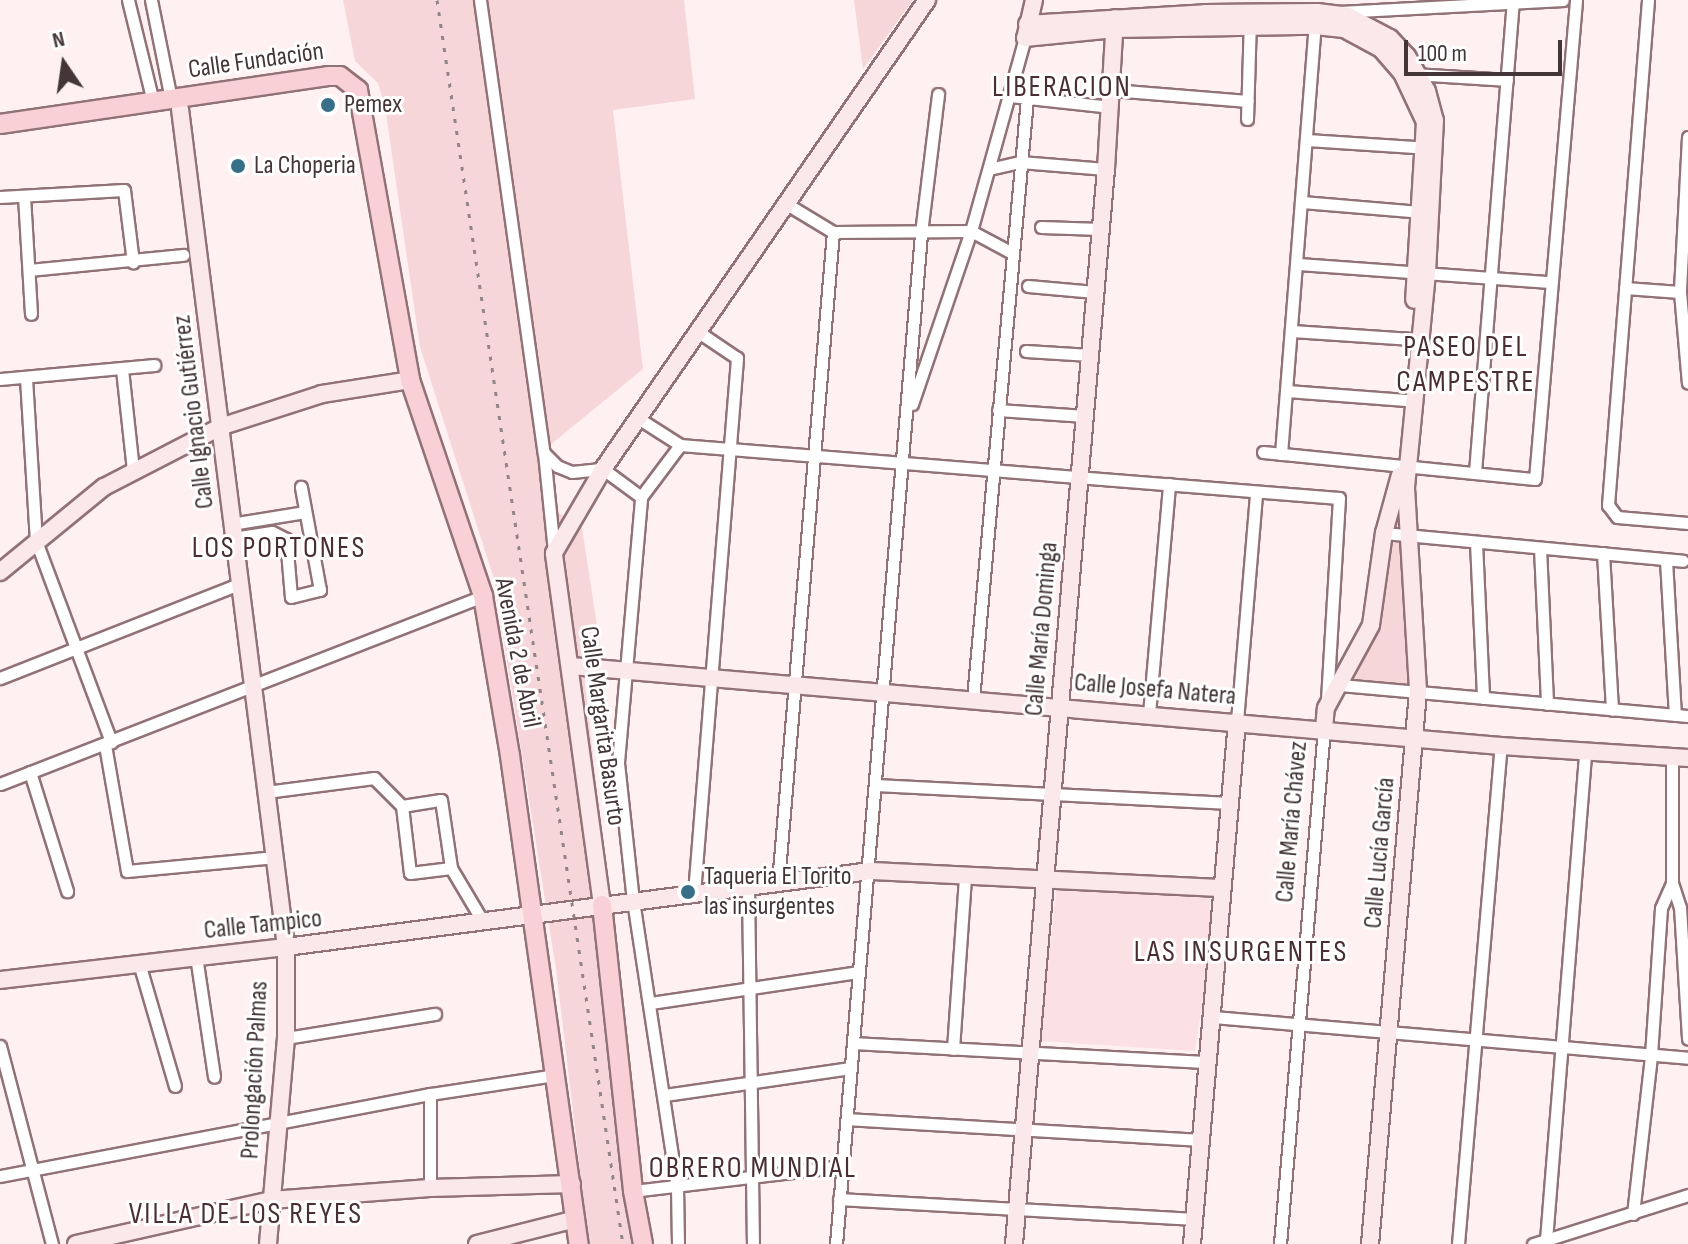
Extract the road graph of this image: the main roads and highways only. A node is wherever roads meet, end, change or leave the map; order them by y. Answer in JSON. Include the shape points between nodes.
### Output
{"nodes":[{"id":1,"x":353,"y":85,"type":"junction"},
{"id":2,"x":166,"y":104,"type":"junction"},
{"id":3,"x":0,"y":124,"type":"edge"},
{"id":4,"x":0,"y":137,"type":"edge"},
{"id":5,"x":602,"y":905,"type":"road end"},
{"id":6,"x":640,"y":1239,"type":"edge"},
{"id":7,"x":579,"y":1244,"type":"edge"}],
"edges":[{"from":1,"to":2,"type":"main road","name":"Calle Fundación"},
{"from":1,"to":2,"type":"main road","name":"Calle Fundación","via":[[340,76],[328,76]]},
{"from":1,"to":7,"type":"main road","name":"Avenida 2 de Abril","via":[[362,100],[410,380],[483,596]]},
{"from":2,"to":3,"type":"main road","name":"Calle Fundación"},
{"from":2,"to":4,"type":"main road","name":"Calle Fundación","via":[[91,123]]},
{"from":5,"to":6,"type":"main road"}]}
